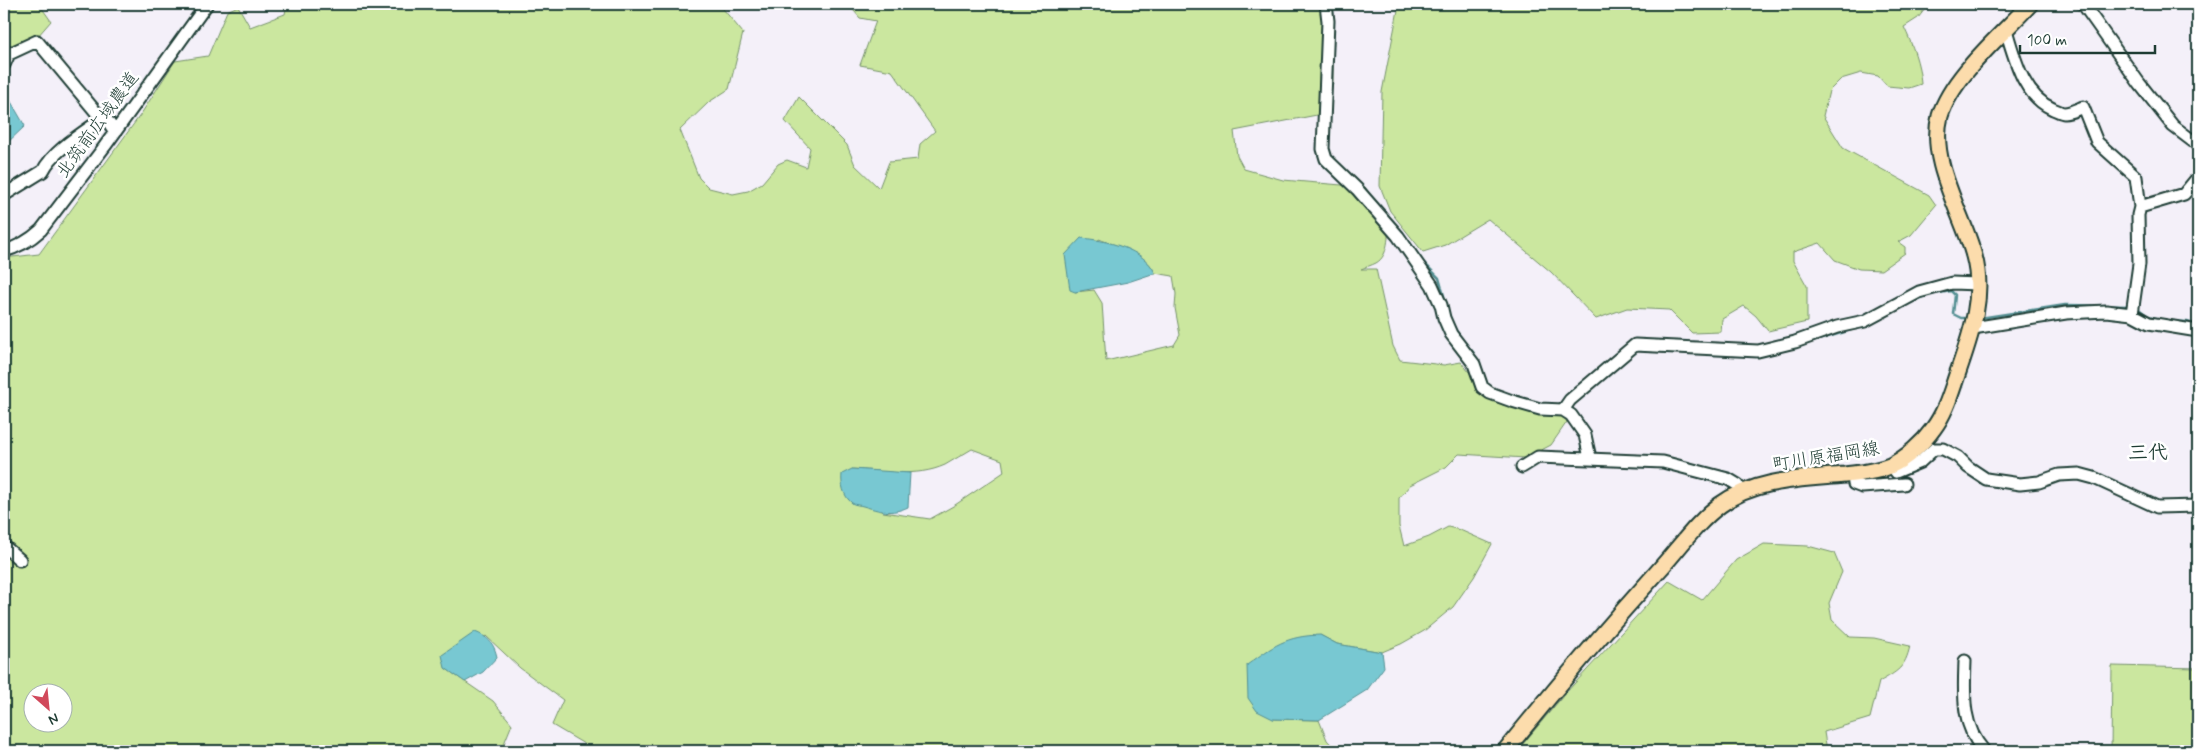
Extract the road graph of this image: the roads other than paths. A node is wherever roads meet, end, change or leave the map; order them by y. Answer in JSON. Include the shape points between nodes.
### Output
{"nodes":[{"id":1,"x":207,"y":4,"type":"edge"},
{"id":2,"x":1326,"y":4,"type":"edge"},
{"id":3,"x":2030,"y":4,"type":"edge"},
{"id":4,"x":2083,"y":4,"type":"edge"},
{"id":5,"x":2006,"y":30,"type":"junction"},
{"id":6,"x":4,"y":65,"type":"edge"},
{"id":7,"x":105,"y":117,"type":"junction"},
{"id":8,"x":115,"y":132,"type":"junction"},
{"id":9,"x":2198,"y":145,"type":"edge"},
{"id":10,"x":2198,"y":176,"type":"edge"},
{"id":11,"x":4,"y":196,"type":"edge"},
{"id":12,"x":2140,"y":207,"type":"junction"},
{"id":13,"x":4,"y":250,"type":"edge"},
{"id":14,"x":1978,"y":284,"type":"junction"},
{"id":15,"x":2132,"y":314,"type":"junction"},
{"id":16,"x":1973,"y":328,"type":"junction"},
{"id":17,"x":2198,"y":331,"type":"edge"},
{"id":18,"x":1563,"y":410,"type":"junction"},
{"id":19,"x":1928,"y":435,"type":"junction"},
{"id":20,"x":1938,"y":449,"type":"junction"},
{"id":21,"x":1590,"y":458,"type":"junction"},
{"id":22,"x":1522,"y":467,"type":"dead end"},
{"id":23,"x":1894,"y":469,"type":"junction"},
{"id":24,"x":1853,"y":474,"type":"junction"},
{"id":25,"x":1904,"y":484,"type":"dead end"},
{"id":26,"x":1884,"y":486,"type":"junction"},
{"id":27,"x":1740,"y":492,"type":"junction"},
{"id":28,"x":2198,"y":506,"type":"edge"},
{"id":29,"x":4,"y":546,"type":"edge"},
{"id":30,"x":20,"y":560,"type":"dead end"},
{"id":31,"x":1965,"y":660,"type":"dead end"},
{"id":32,"x":1505,"y":751,"type":"edge"},
{"id":33,"x":1984,"y":751,"type":"edge"}],
"edges":[{"from":1,"to":8,"type":"street","name":"北筑前広域農道"},
{"from":2,"to":18,"type":"street","via":[[1323,149],[1326,159],[1398,236],[1432,285],[1444,318],[1474,364],[1482,386],[1490,393],[1540,409]]},
{"from":3,"to":5,"type":"main road","name":"町川原福岡線"},
{"from":4,"to":9,"type":"street","via":[[2173,126]]},
{"from":5,"to":12,"type":"street","via":[[2018,68],[2029,88],[2046,106],[2064,113],[2083,107],[2097,142],[2136,177]]},
{"from":5,"to":14,"type":"main road","name":"町川原福岡線","via":[[1963,75],[1948,97],[1940,118],[1938,139],[1942,162],[1975,257]]},
{"from":6,"to":7,"type":"street","via":[[9,54],[37,41],[96,112]]},
{"from":7,"to":8,"type":"street"},
{"from":7,"to":11,"type":"street","via":[[57,154],[43,171]]},
{"from":8,"to":13,"type":"street","name":"北筑前広域農道","via":[[41,230],[16,248]]},
{"from":10,"to":12,"type":"street","via":[[2184,194]]},
{"from":12,"to":15,"type":"street","via":[[2139,264]]},
{"from":14,"to":16,"type":"main road","name":"町川原福岡線"},
{"from":14,"to":18,"type":"street","via":[[1952,283],[1919,292],[1866,321],[1758,352],[1635,345],[1570,400]]},
{"from":15,"to":16,"type":"street","via":[[2066,313]]},
{"from":15,"to":17,"type":"street","via":[[2149,323]]},
{"from":16,"to":19,"type":"main road","name":"町川原福岡線","via":[[1945,409]]},
{"from":18,"to":21,"type":"street","via":[[1581,428]]},
{"from":19,"to":20,"type":"street"},
{"from":19,"to":23,"type":"main road","name":"町川原福岡線"},
{"from":20,"to":23,"type":"street","via":[[1920,462]]},
{"from":20,"to":28,"type":"street","via":[[1958,456],[1968,468],[1986,479],[2020,484],[2079,474],[2157,507]]},
{"from":21,"to":22,"type":"street","via":[[1538,457]]},
{"from":21,"to":27,"type":"street","via":[[1663,462],[1728,479],[1738,485]]},
{"from":23,"to":24,"type":"main road","name":"町川原福岡線"},
{"from":23,"to":26,"type":"street"},
{"from":24,"to":26,"type":"street","via":[[1854,484],[1862,488]]},
{"from":24,"to":27,"type":"main road","name":"町川原福岡線","via":[[1781,482]]},
{"from":25,"to":26,"type":"street"},
{"from":27,"to":32,"type":"main road","name":"町川原福岡線","via":[[1706,517]]},
{"from":29,"to":30,"type":"street"},
{"from":31,"to":33,"type":"street","via":[[1966,716],[1970,730]]}]}
